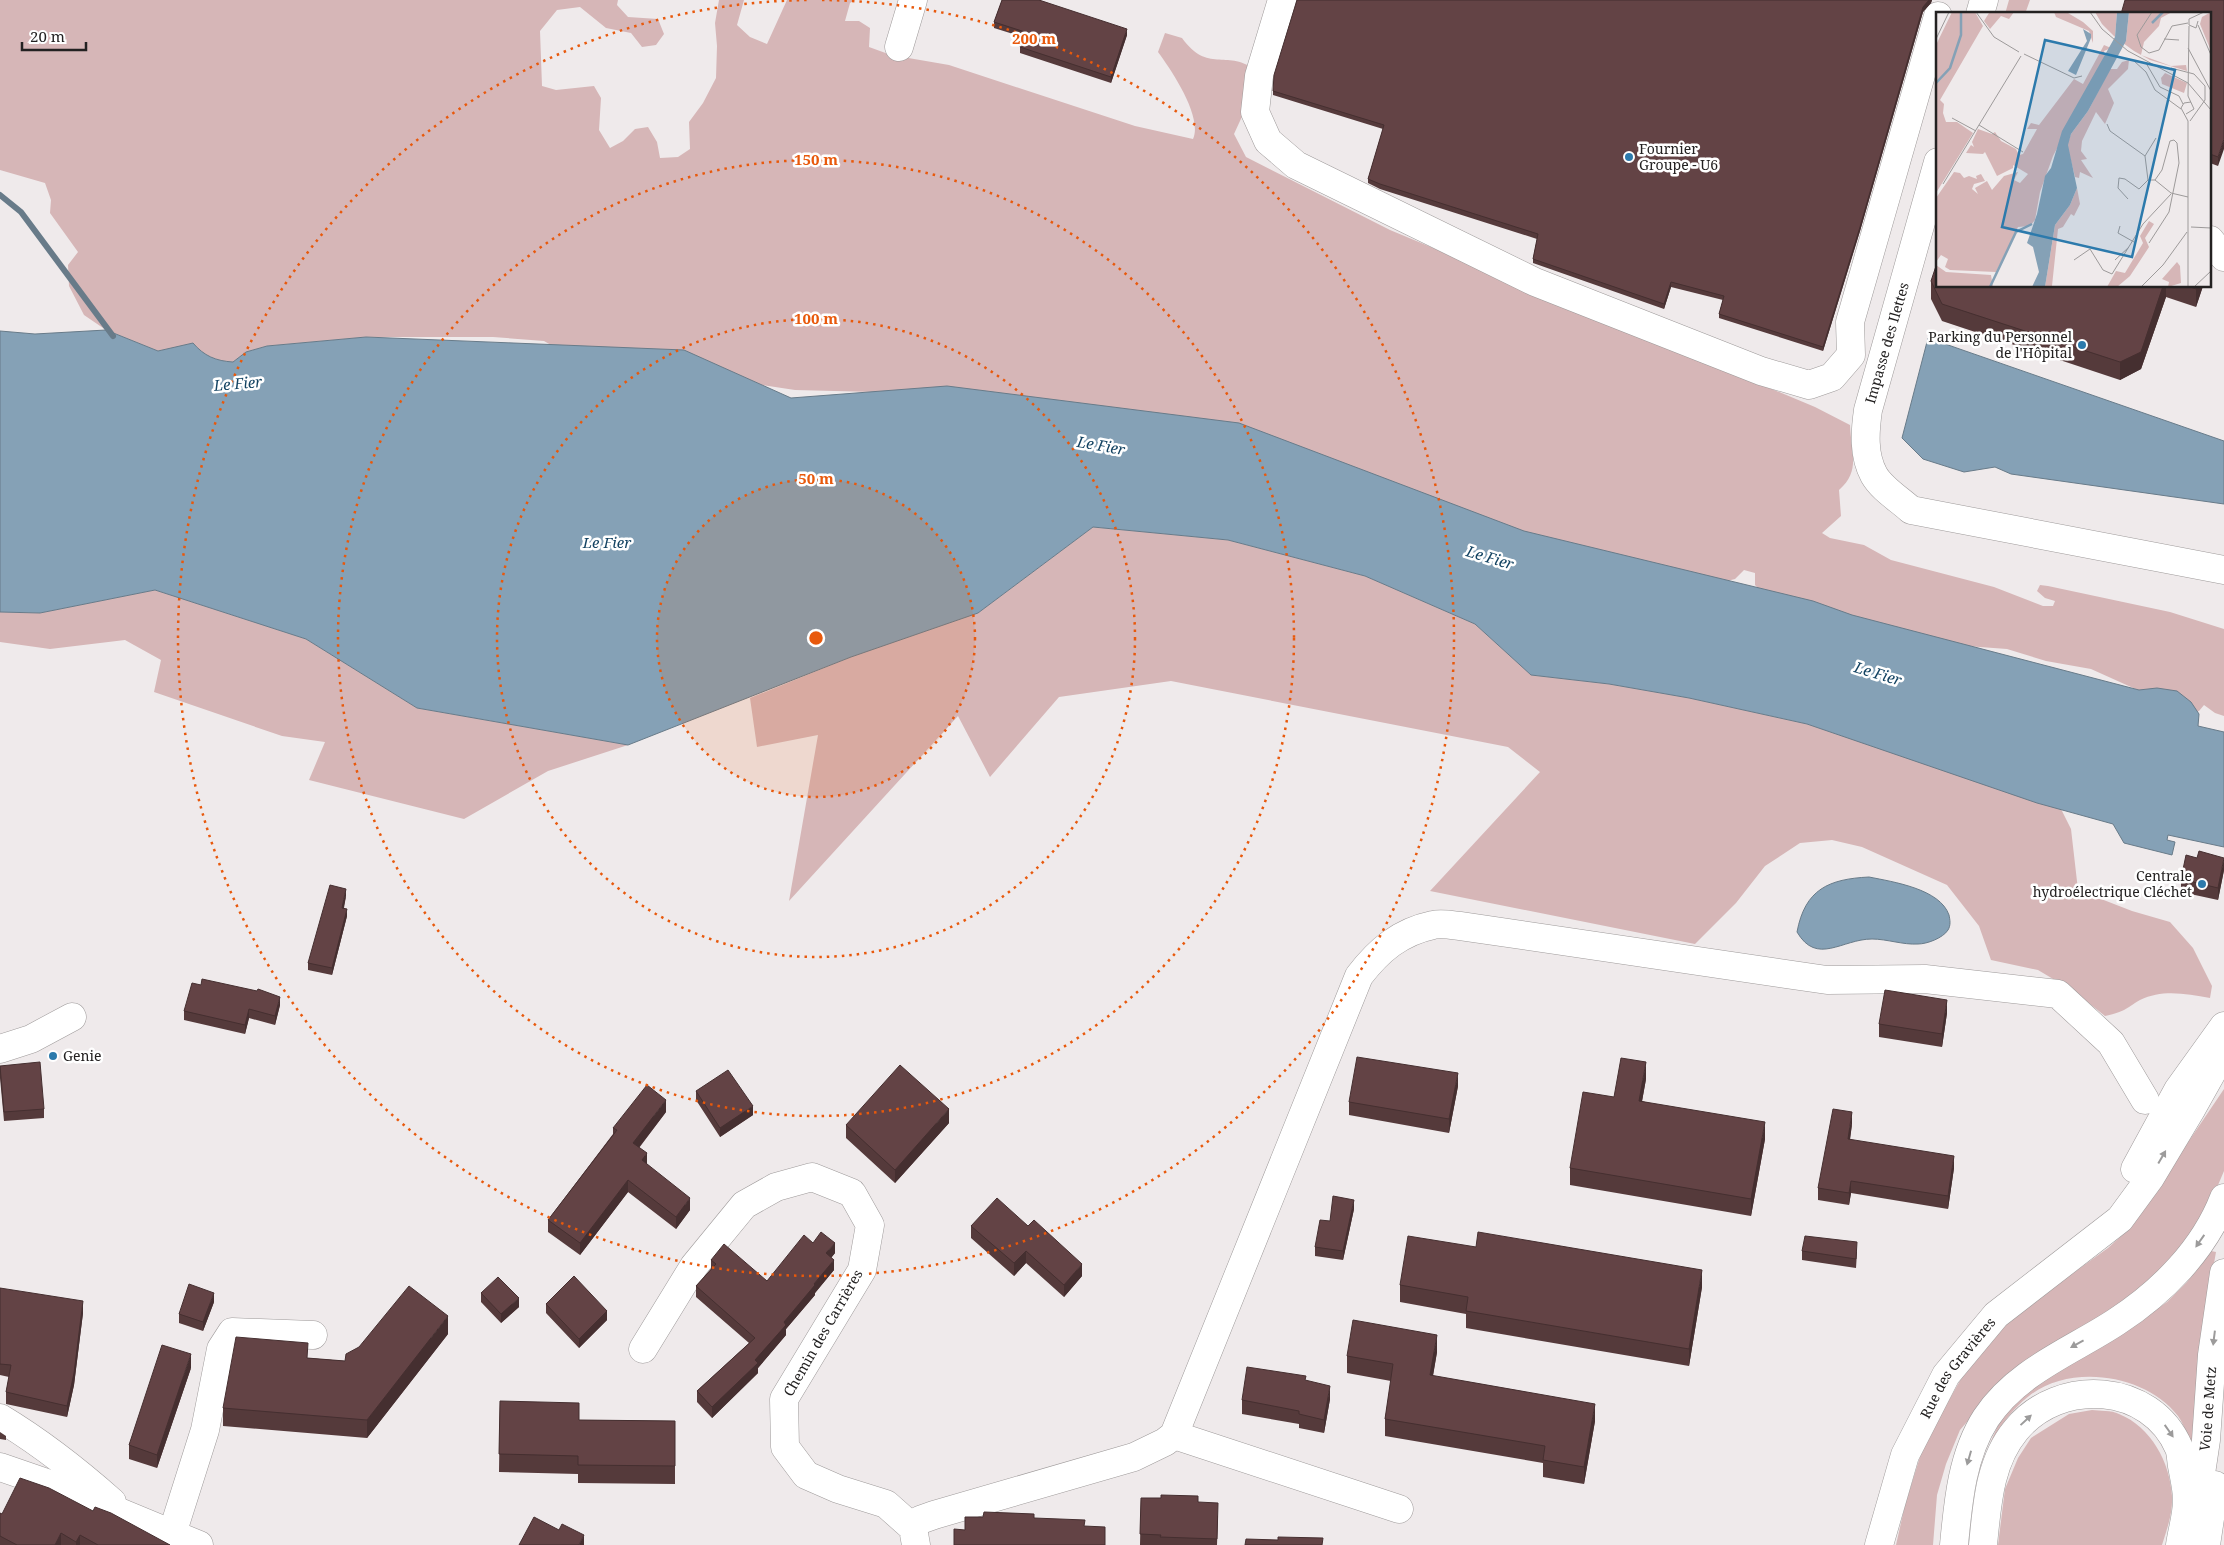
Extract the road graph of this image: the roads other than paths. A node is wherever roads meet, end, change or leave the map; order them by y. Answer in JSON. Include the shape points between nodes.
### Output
{"nodes":[{"id":1,"x":913,"y":0,"type":"edge"},
{"id":2,"x":1282,"y":0,"type":"edge"},
{"id":3,"x":1936,"y":22,"type":"edge"},
{"id":4,"x":899,"y":47,"type":"dead end"},
{"id":5,"x":1936,"y":169,"type":"edge"},
{"id":6,"x":2212,"y":242,"type":"edge"},
{"id":7,"x":2224,"y":257,"type":"edge"},
{"id":8,"x":2224,"y":570,"type":"edge"},
{"id":9,"x":72,"y":1017,"type":"dead end"},
{"id":10,"x":2224,"y":1026,"type":"edge"},
{"id":11,"x":0,"y":1049,"type":"edge"},
{"id":12,"x":2215,"y":1050,"type":"edge"},
{"id":13,"x":2185,"y":1099,"type":"junction"},
{"id":14,"x":2145,"y":1100,"type":"junction"},
{"id":15,"x":2142,"y":1155,"type":"junction"},
{"id":16,"x":2224,"y":1198,"type":"edge"},
{"id":17,"x":2099,"y":1234,"type":"junction"},
{"id":18,"x":2224,"y":1273,"type":"edge"},
{"id":19,"x":313,"y":1335,"type":"dead end"},
{"id":20,"x":643,"y":1349,"type":"dead end"},
{"id":21,"x":2224,"y":1388,"type":"edge"},
{"id":22,"x":0,"y":1418,"type":"edge"},
{"id":23,"x":1174,"y":1435,"type":"junction"},
{"id":24,"x":0,"y":1466,"type":"edge"},
{"id":25,"x":1399,"y":1509,"type":"dead end"},
{"id":26,"x":126,"y":1515,"type":"junction"},
{"id":27,"x":172,"y":1534,"type":"junction"},
{"id":28,"x":914,"y":1537,"type":"edge"},
{"id":29,"x":199,"y":1545,"type":"edge"},
{"id":30,"x":1879,"y":1545,"type":"edge"},
{"id":31,"x":1954,"y":1545,"type":"edge"},
{"id":32,"x":1983,"y":1545,"type":"edge"},
{"id":33,"x":2180,"y":1545,"type":"edge"},
{"id":34,"x":2185,"y":1545,"type":"edge"},
{"id":35,"x":2206,"y":1545,"type":"edge"}],
"edges":[{"from":1,"to":4,"type":"main road"},
{"from":2,"to":3,"type":"main road","via":[[1259,76],[1255,112],[1268,141],[1296,165],[1535,282],[1762,371],[1809,385],[1832,377],[1850,355],[1850,322]]},
{"from":5,"to":8,"type":"main road","name":"Impasse des Ilettes","via":[[1868,410],[1866,448],[1874,474],[1881,484],[1910,510]]},
{"from":6,"to":7,"type":"main road"},
{"from":9,"to":11,"type":"main road","via":[[32,1039]]},
{"from":10,"to":12,"type":"main road","name":"Rue des Gravières"},
{"from":12,"to":13,"type":"main road","name":"Rue des Gravières"},
{"from":13,"to":14,"type":"main road","via":[[2155,1091]]},
{"from":13,"to":15,"type":"main road","name":"Rue des Gravières"},
{"from":17,"to":13,"type":"main road","name":"Rue des Gravières","one_way":true,"via":[[2120,1219],[2138,1196]]},
{"from":14,"to":15,"type":"main road","via":[[2138,1114]]},
{"from":14,"to":23,"type":"main road","via":[[2112,1043],[2058,994],[1925,979],[1827,980],[1434,924],[1390,942],[1359,976]]},
{"from":15,"to":17,"type":"main road","name":"Rue des Gravières"},
{"from":16,"to":31,"type":"main road","one_way":true,"via":[[2183,1266],[2155,1293],[2116,1322],[2036,1370],[2013,1388],[1986,1417],[1972,1447],[1959,1493]]},
{"from":17,"to":30,"type":"main road","name":"Rue des Gravières","via":[[1996,1315],[1946,1375],[1906,1455]]},
{"from":18,"to":34,"type":"main road","name":"Voie de Metz","one_way":true,"via":[[2212,1355],[2198,1501]]},
{"from":19,"to":27,"type":"main road","via":[[232,1332],[221,1349],[205,1430]]},
{"from":20,"to":28,"type":"main road","name":"Chemin des Carrières","via":[[694,1266],[744,1205],[776,1187],[812,1177],[852,1193],[870,1225],[862,1270],[784,1399],[784,1447],[806,1475],[886,1504]]},
{"from":21,"to":35,"type":"main road","name":"Voie de Metz","via":[[2218,1466]]},
{"from":22,"to":26,"type":"main road","via":[[84,1477]]},
{"from":23,"to":25,"type":"main road"},
{"from":23,"to":28,"type":"main road","via":[[1134,1457],[920,1520]]},
{"from":24,"to":26,"type":"main road"},
{"from":26,"to":27,"type":"main road"},
{"from":27,"to":29,"type":"main road"},
{"from":32,"to":33,"type":"main road","one_way":true,"via":[[1988,1494],[2001,1454],[2015,1430],[2034,1412],[2063,1397],[2094,1392],[2123,1397],[2145,1407],[2167,1428],[2180,1449],[2187,1500]]}]}
